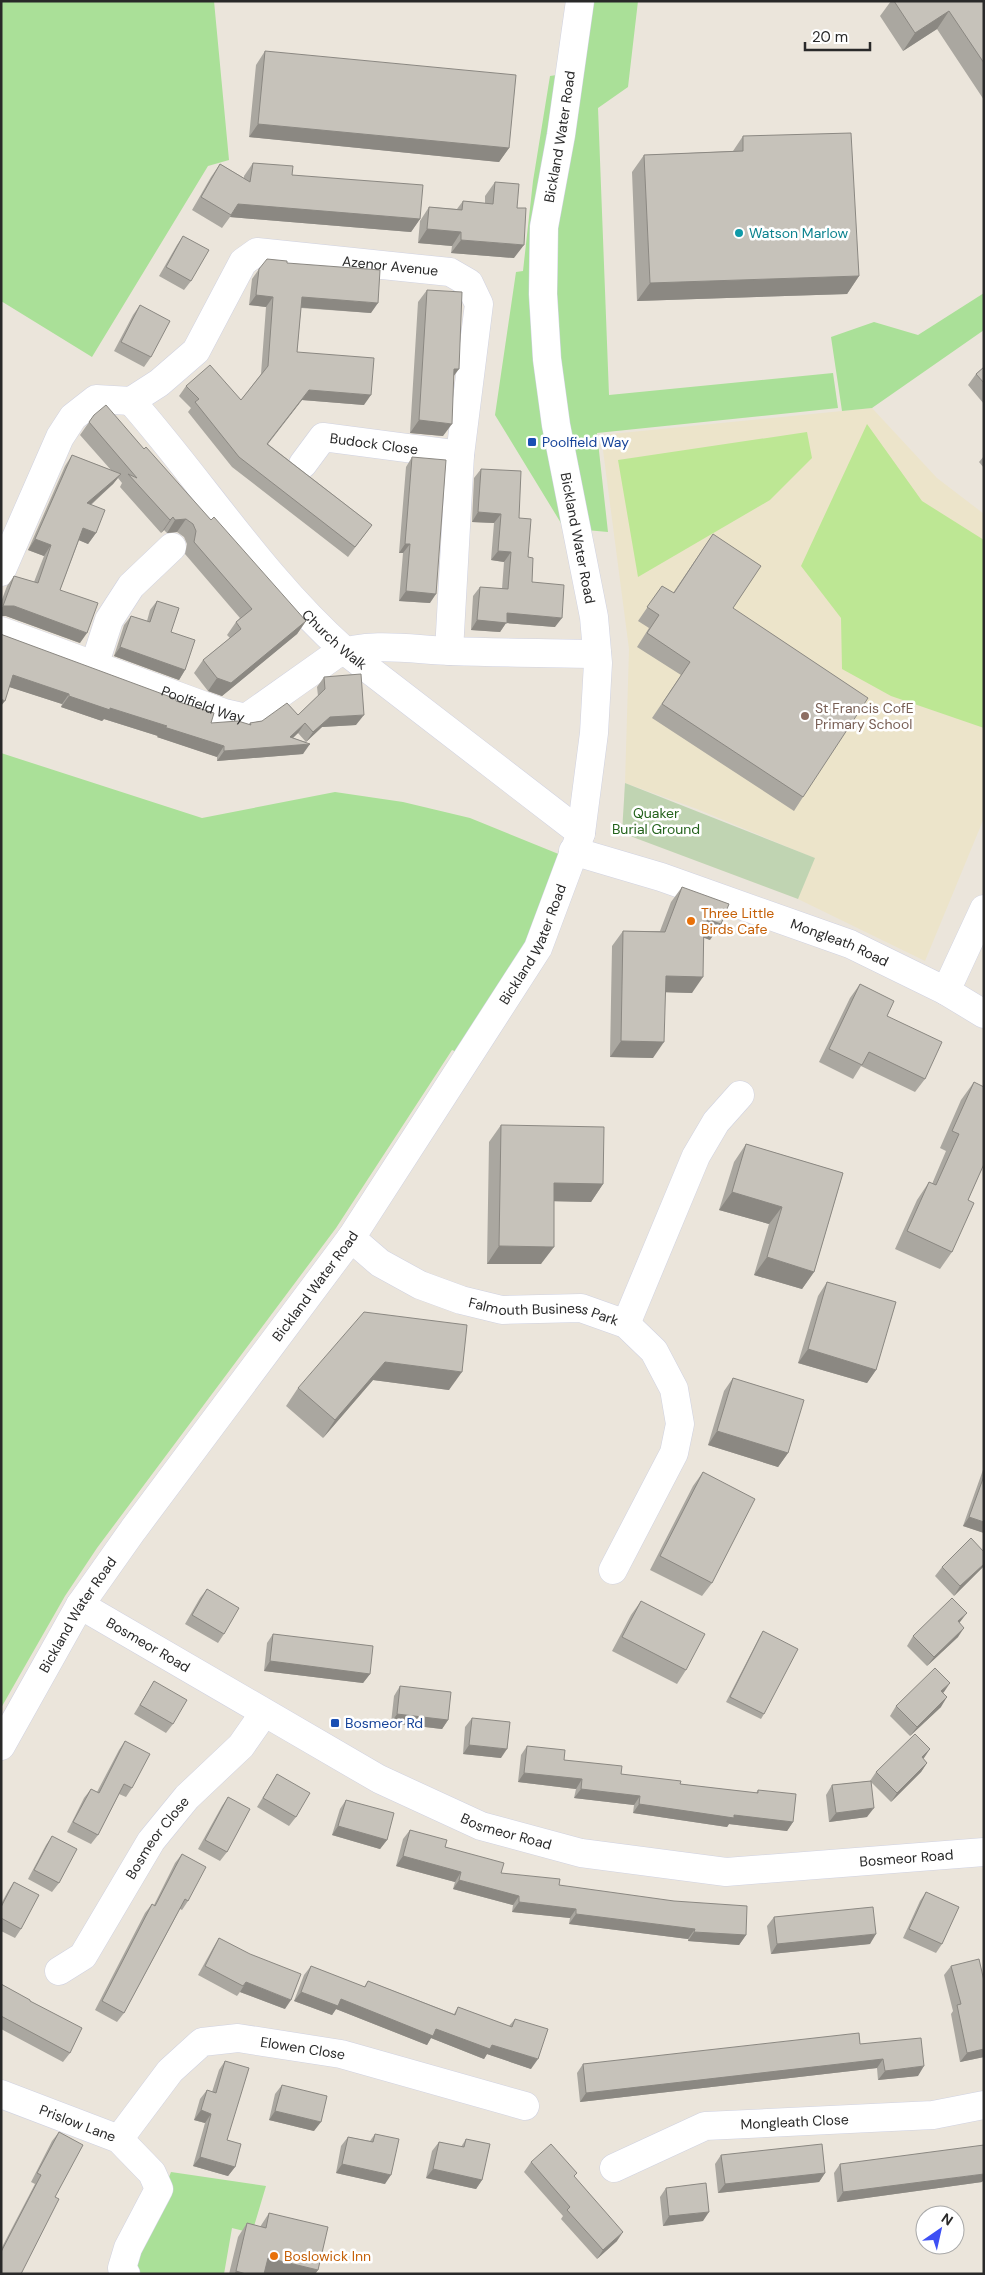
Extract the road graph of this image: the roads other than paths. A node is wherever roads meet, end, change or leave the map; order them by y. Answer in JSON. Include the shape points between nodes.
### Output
{"nodes":[{"id":1,"x":580,"y":1,"type":"edge"},
{"id":2,"x":131,"y":400,"type":"junction"},
{"id":3,"x":460,"y":454,"type":"junction"},
{"id":4,"x":303,"y":464,"type":"dead end"},
{"id":5,"x":172,"y":547,"type":"dead end"},
{"id":6,"x":1,"y":572,"type":"edge"},
{"id":7,"x":1,"y":631,"type":"edge"},
{"id":8,"x":346,"y":651,"type":"junction"},
{"id":9,"x":449,"y":651,"type":"junction"},
{"id":10,"x":597,"y":654,"type":"junction"},
{"id":11,"x":94,"y":666,"type":"junction"},
{"id":12,"x":577,"y":842,"type":"junction"},
{"id":13,"x":984,"y":909,"type":"edge"},
{"id":14,"x":946,"y":991,"type":"junction"},
{"id":15,"x":984,"y":1014,"type":"edge"},
{"id":16,"x":740,"y":1095,"type":"dead end"},
{"id":17,"x":351,"y":1238,"type":"junction"},
{"id":18,"x":626,"y":1324,"type":"junction"},
{"id":19,"x":613,"y":1570,"type":"dead end"},
{"id":20,"x":80,"y":1605,"type":"junction"},
{"id":21,"x":264,"y":1713,"type":"junction"},
{"id":22,"x":1,"y":1746,"type":"edge"},
{"id":23,"x":984,"y":1852,"type":"edge"},
{"id":24,"x":59,"y":1971,"type":"dead end"},
{"id":25,"x":3,"y":2101,"type":"edge"},
{"id":26,"x":984,"y":2104,"type":"edge"},
{"id":27,"x":525,"y":2106,"type":"dead end"},
{"id":28,"x":119,"y":2139,"type":"junction"},
{"id":29,"x":614,"y":2168,"type":"dead end"},
{"id":30,"x":126,"y":2274,"type":"edge"}],
"edges":[{"from":1,"to":10,"type":"street","name":"Bickland Water Road","via":[[544,227],[543,294],[556,425],[592,608]]},
{"from":2,"to":3,"type":"street","name":"Azenor Avenue","via":[[160,383],[196,351],[243,262],[257,252],[450,272],[469,283],[479,304]]},
{"from":2,"to":6,"type":"street","via":[[96,399],[73,416],[60,438]]},
{"from":2,"to":8,"type":"street","name":"Church Walk","via":[[317,626]]},
{"from":3,"to":4,"type":"street","name":"Budock Close","via":[[323,437]]},
{"from":3,"to":9,"type":"street","name":"Azenor Avenue"},
{"from":5,"to":11,"type":"street","via":[[131,586],[109,620]]},
{"from":7,"to":11,"type":"street","name":"Poolfield Way"},
{"from":8,"to":9,"type":"street","name":"Poolfield Way","via":[[405,648]]},
{"from":8,"to":11,"type":"street","name":"Poolfield Way","via":[[335,655],[246,718]]},
{"from":8,"to":12,"type":"street","name":"Church Walk"},
{"from":9,"to":10,"type":"street","name":"Poolfield Way"},
{"from":10,"to":12,"type":"street","name":"Bickland Water Road","via":[[594,732]]},
{"from":12,"to":14,"type":"street","name":"Mongleath Road","via":[[661,877],[850,944]]},
{"from":12,"to":17,"type":"street","name":"Bickland Water Road","via":[[538,948]]},
{"from":13,"to":14,"type":"street"},
{"from":14,"to":15,"type":"street","name":"Mongleath Road"},
{"from":16,"to":18,"type":"street","via":[[716,1122],[696,1156]]},
{"from":17,"to":18,"type":"street","name":"Falmouth Business Park","via":[[380,1262],[420,1286],[461,1300],[502,1310],[581,1308]]},
{"from":17,"to":20,"type":"street","name":"Bickland Water Road"},
{"from":18,"to":19,"type":"street","name":"Falmouth Business Park","via":[[654,1351],[674,1389],[680,1424],[674,1453]]},
{"from":20,"to":21,"type":"street","name":"Bosmeor Road"},
{"from":20,"to":22,"type":"street","name":"Bickland Water Road"},
{"from":21,"to":23,"type":"street","name":"Bosmeor Road","via":[[379,1779],[482,1826],[581,1853],[726,1872]]},
{"from":21,"to":24,"type":"street","name":"Bosmeor Close","via":[[242,1746],[187,1797],[152,1841],[84,1956]]},
{"from":25,"to":28,"type":"street","name":"Prislow Lane"},
{"from":26,"to":29,"type":"street","name":"Mongleath Close","via":[[933,2115],[705,2126]]},
{"from":27,"to":28,"type":"street","name":"Elowen Close","via":[[341,2054],[238,2038],[202,2042],[170,2071]]},
{"from":28,"to":30,"type":"street","name":"Prislow Lane","via":[[152,2173],[159,2189],[128,2248],[122,2268]]}]}
